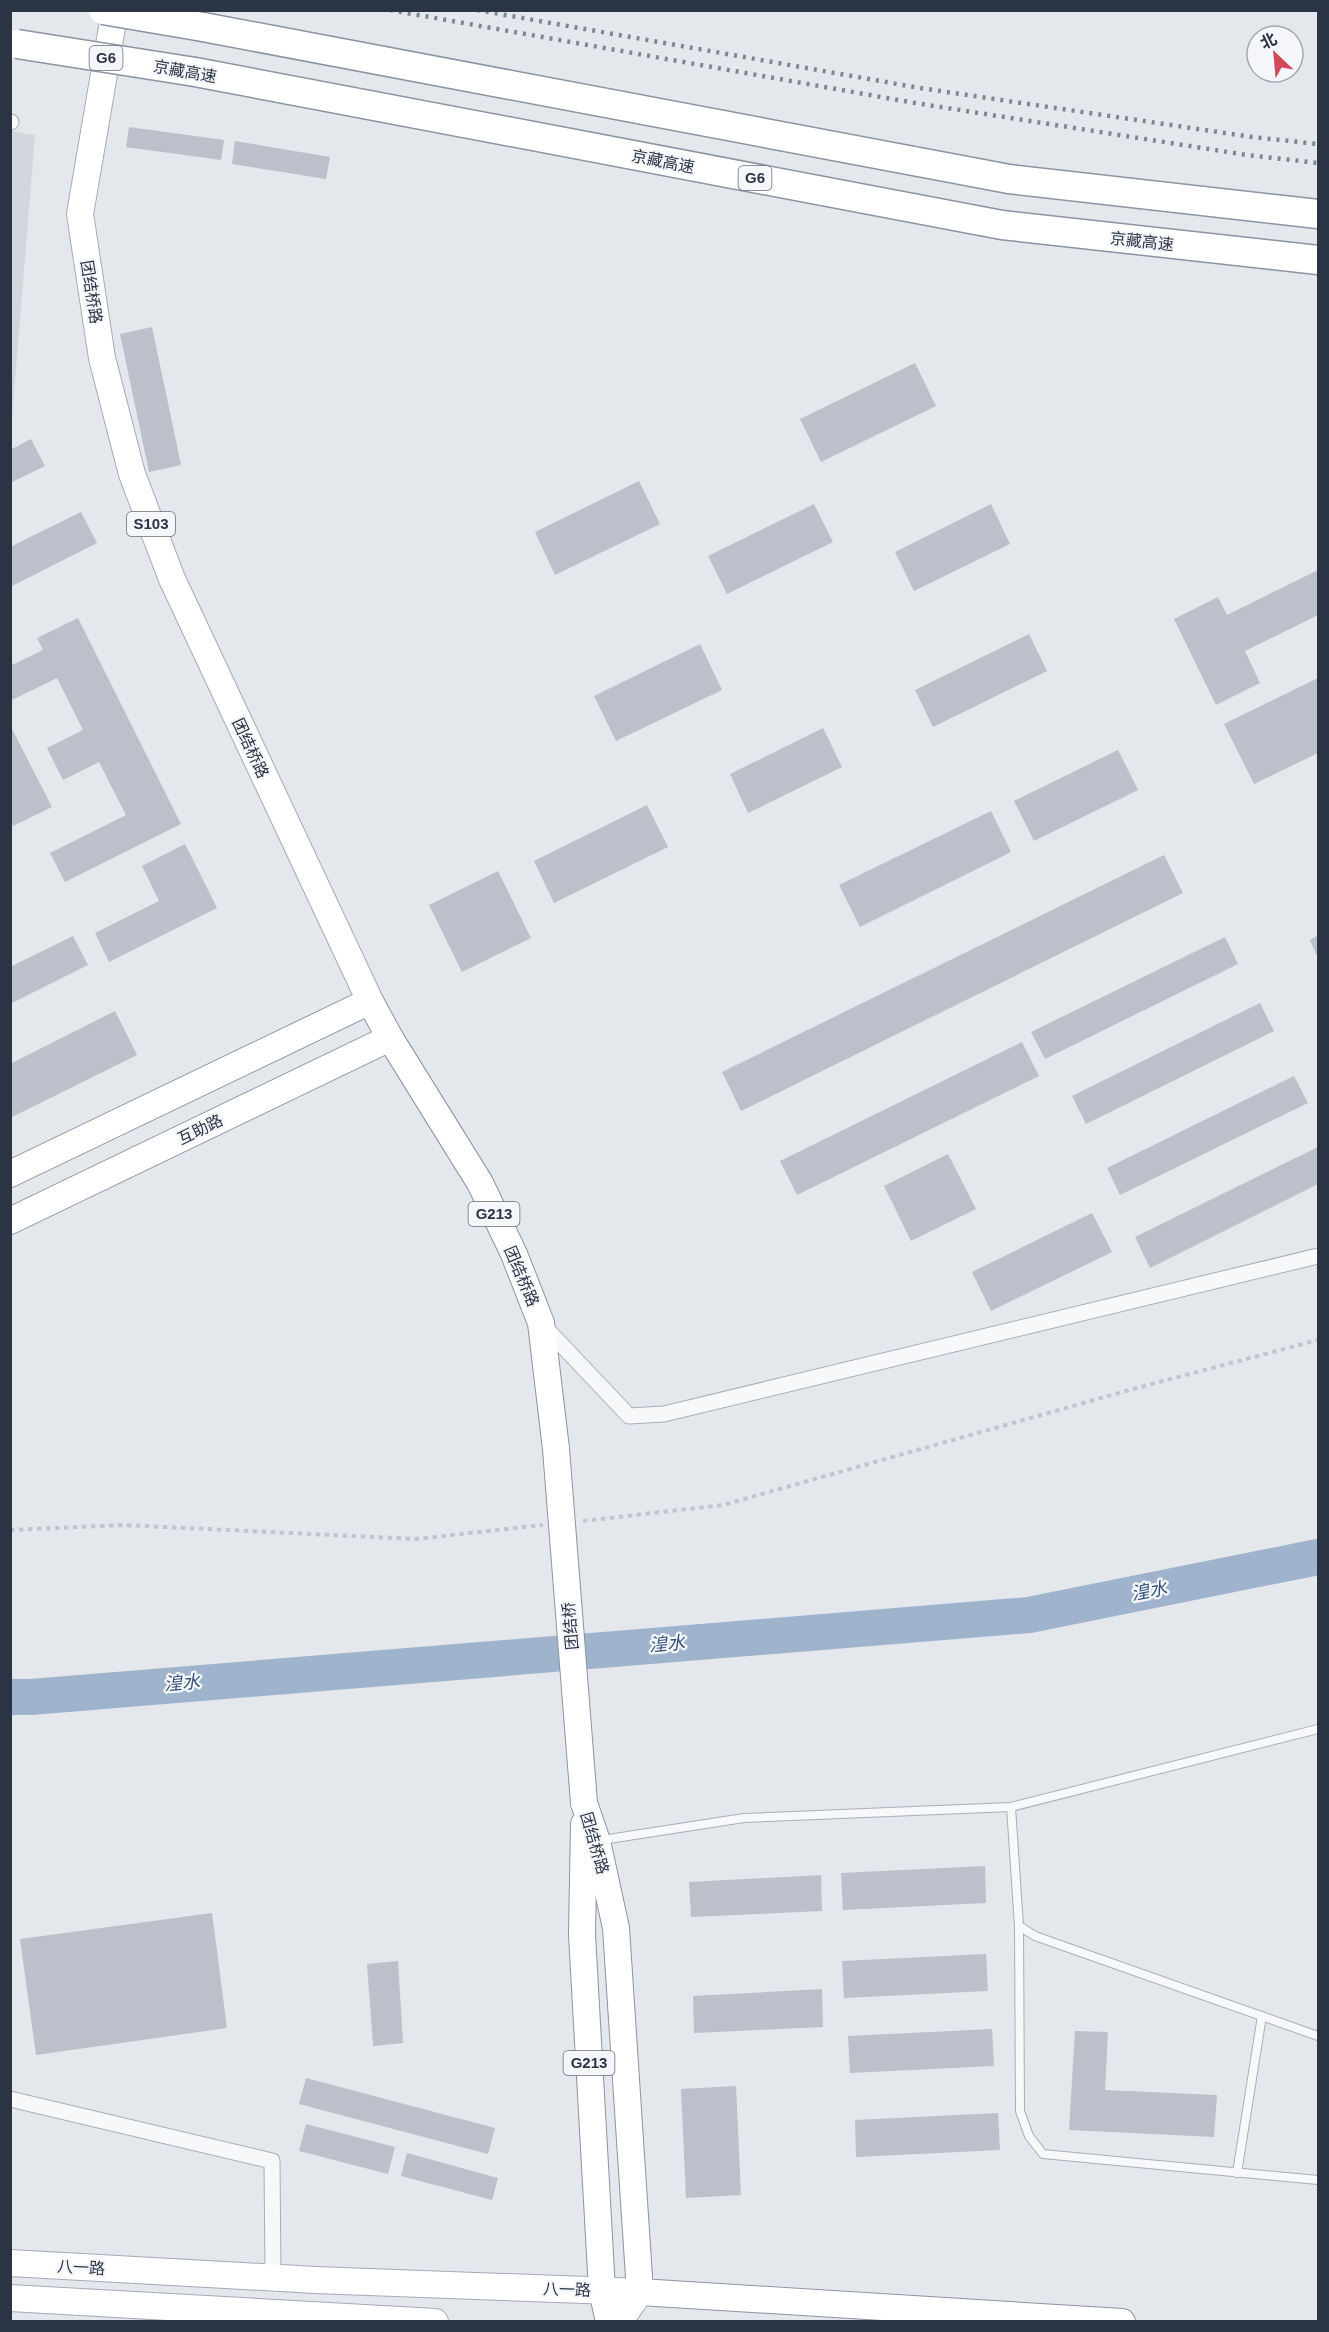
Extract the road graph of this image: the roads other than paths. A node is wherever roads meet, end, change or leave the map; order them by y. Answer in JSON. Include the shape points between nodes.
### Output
{"nodes":[{"id":1,"x":103,"y":10,"type":"edge"},
{"id":2,"x":115,"y":10,"type":"edge"},
{"id":3,"x":14,"y":43,"type":"edge"},
{"id":4,"x":1318,"y":214,"type":"edge"},
{"id":5,"x":1318,"y":260,"type":"edge"},
{"id":6,"x":370,"y":1001,"type":"junction"},
{"id":7,"x":390,"y":1038,"type":"junction"},
{"id":8,"x":10,"y":1174,"type":"edge"},
{"id":9,"x":10,"y":1221,"type":"edge"},
{"id":10,"x":1318,"y":1256,"type":"edge"},
{"id":11,"x":541,"y":1323,"type":"junction"},
{"id":12,"x":556,"y":1449,"type":"joint"},
{"id":13,"x":1318,"y":1729,"type":"edge"},
{"id":14,"x":584,"y":1803,"type":"junction"},
{"id":15,"x":1011,"y":1807,"type":"junction"},
{"id":16,"x":597,"y":1841,"type":"junction"},
{"id":17,"x":1019,"y":1926,"type":"junction"},
{"id":18,"x":1262,"y":2016,"type":"junction"},
{"id":19,"x":1318,"y":2036,"type":"edge"},
{"id":20,"x":10,"y":2099,"type":"edge"},
{"id":21,"x":1237,"y":2173,"type":"junction"},
{"id":22,"x":1318,"y":2180,"type":"edge"},
{"id":23,"x":10,"y":2263,"type":"edge"},
{"id":24,"x":273,"y":2278,"type":"junction"},
{"id":25,"x":602,"y":2290,"type":"junction"},
{"id":26,"x":640,"y":2292,"type":"junction"},
{"id":27,"x":10,"y":2298,"type":"edge"},
{"id":28,"x":435,"y":2322,"type":"edge"},
{"id":29,"x":609,"y":2322,"type":"edge"},
{"id":30,"x":619,"y":2322,"type":"edge"},
{"id":31,"x":1122,"y":2322,"type":"edge"}],
"edges":[{"from":1,"to":4,"type":"highway","bridge":true,"via":[[1009,179]]},
{"from":2,"to":6,"type":"main road","name":"团结桥路","number":"S103","via":[[80,214],[105,369],[132,474],[172,579]]},
{"from":3,"to":5,"type":"highway","name":"京藏高速","number":"G6","bridge":true,"via":[[195,72],[1002,225]]},
{"from":6,"to":7,"type":"main road","name":"团结桥路","number":"G213"},
{"from":6,"to":8,"type":"main road"},
{"from":7,"to":9,"type":"main road","name":"互助路"},
{"from":7,"to":11,"type":"main road","name":"团结桥路","number":"G213","via":[[480,1184],[514,1254]]},
{"from":10,"to":11,"type":"street","via":[[664,1414],[629,1416]]},
{"from":11,"to":12,"type":"main road","name":"团结桥路","number":"G213"},
{"from":12,"to":14,"type":"main road","name":"团结桥","number":"G213","bridge":true},
{"from":13,"to":15,"type":"lane"},
{"from":14,"to":16,"type":"main road","name":"团结桥路","number":"G213"},
{"from":14,"to":25,"type":"main road","name":"团结桥路","number":"G213","via":[[582,1935]]},
{"from":15,"to":16,"type":"lane","via":[[744,1818]]},
{"from":15,"to":17,"type":"lane"},
{"from":16,"to":26,"type":"main road","name":"团结桥路","number":"G213","via":[[616,1928]]},
{"from":17,"to":18,"type":"lane","via":[[1035,1936]]},
{"from":17,"to":21,"type":"lane","via":[[1020,2111],[1029,2136],[1043,2154]]},
{"from":18,"to":19,"type":"lane"},
{"from":18,"to":21,"type":"lane"},
{"from":20,"to":24,"type":"street","via":[[272,2161]]},
{"from":21,"to":22,"type":"lane"},
{"from":23,"to":24,"type":"main road","name":"八一路"},
{"from":24,"to":25,"type":"main road","name":"八一路"},
{"from":25,"to":26,"type":"main road","name":"八一路"},
{"from":25,"to":29,"type":"main road","name":"团结桥路","number":"G213"},
{"from":26,"to":30,"type":"main road"},
{"from":26,"to":31,"type":"main road","name":"八一路"},
{"from":27,"to":28,"type":"main road"}]}
